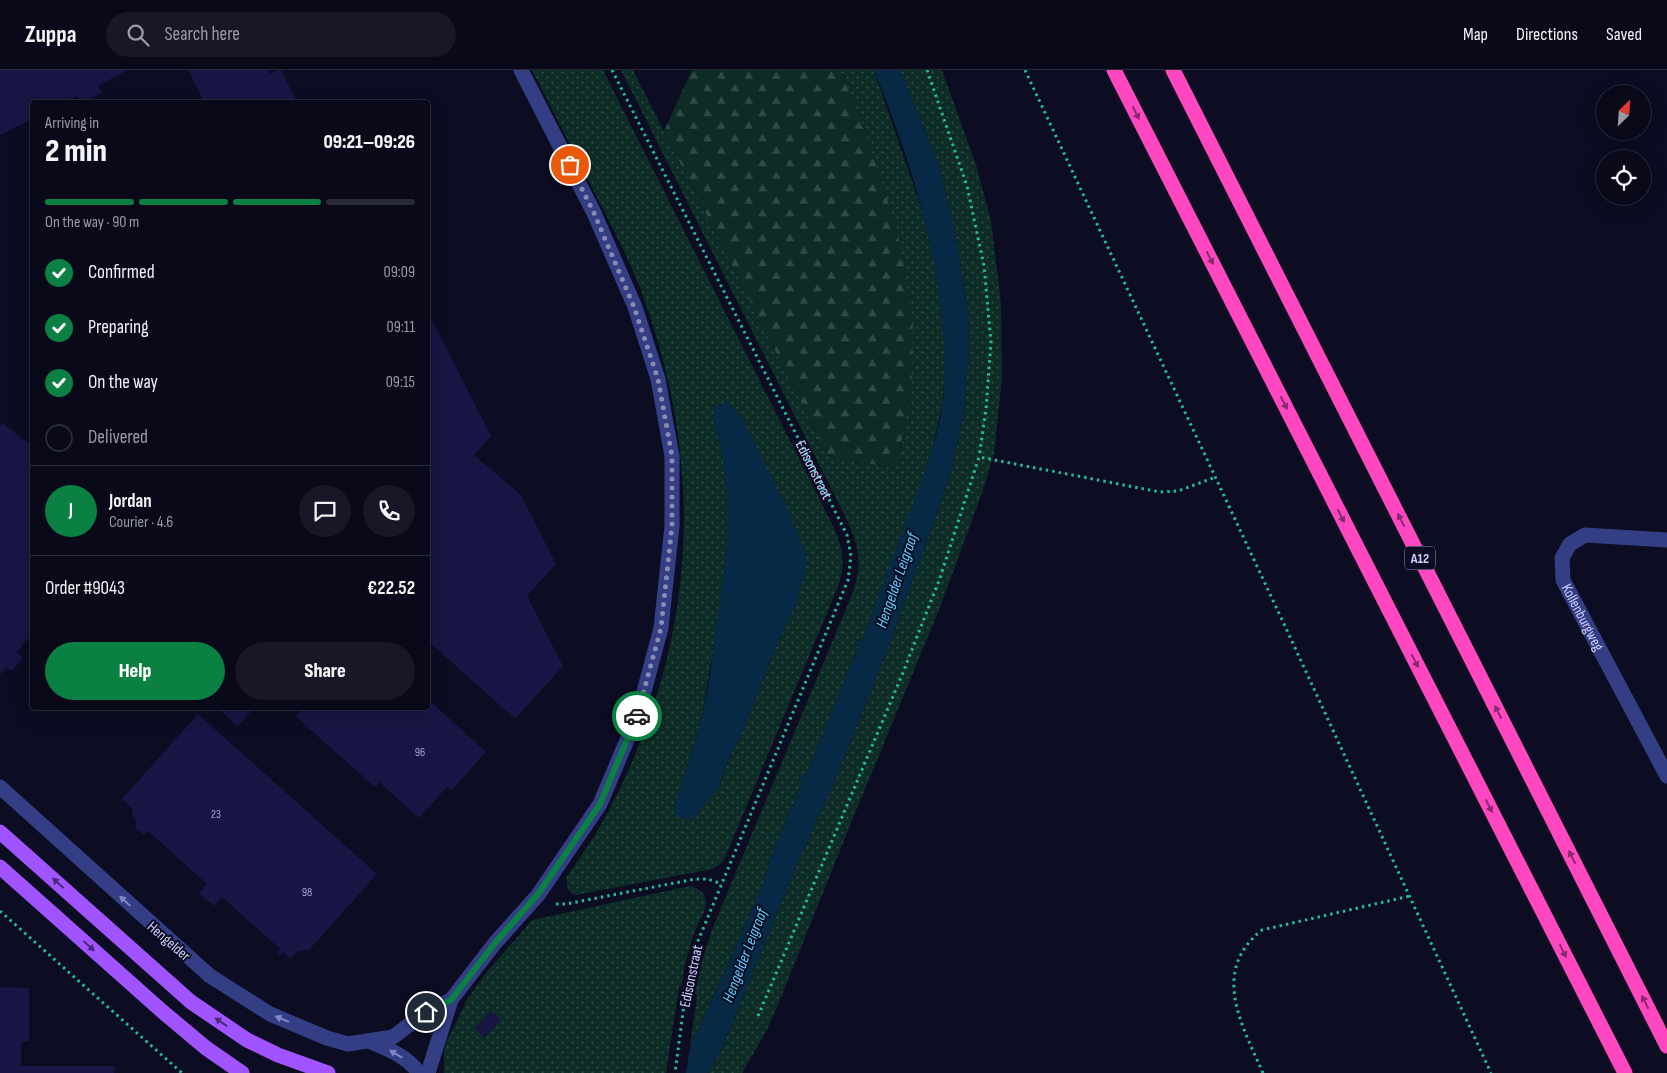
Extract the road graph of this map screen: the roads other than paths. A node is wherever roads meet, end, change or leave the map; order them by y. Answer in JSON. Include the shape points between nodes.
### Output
{"nodes":[{"id":1,"x":521,"y":70,"type":"edge"},
{"id":2,"x":1114,"y":70,"type":"edge"},
{"id":3,"x":1173,"y":70,"type":"edge"},
{"id":4,"x":1667,"y":540,"type":"edge"},
{"id":5,"x":1667,"y":776,"type":"edge"},
{"id":6,"x":0,"y":786,"type":"edge"},
{"id":7,"x":0,"y":832,"type":"edge"},
{"id":8,"x":0,"y":867,"type":"edge"},
{"id":9,"x":451,"y":1000,"type":"junction"},
{"id":10,"x":368,"y":1040,"type":"junction"},
{"id":11,"x":1667,"y":1046,"type":"edge"},
{"id":12,"x":242,"y":1073,"type":"edge"},
{"id":13,"x":328,"y":1073,"type":"edge"},
{"id":14,"x":420,"y":1073,"type":"edge"},
{"id":15,"x":428,"y":1073,"type":"edge"},
{"id":16,"x":1625,"y":1073,"type":"edge"}],
"edges":[{"from":1,"to":9,"type":"street","via":[[594,213],[634,307],[658,379],[672,456],[672,526],[661,628],[638,714],[600,804],[538,894]]},
{"from":2,"to":16,"type":"highway","one_way":true},
{"from":11,"to":3,"type":"highway","number":"A12","one_way":true},
{"from":4,"to":5,"type":"street","name":"Kollenburgweg","via":[[1585,535],[1570,544],[1562,558],[1563,580]]},
{"from":10,"to":6,"type":"street","name":"Hengelder","one_way":true,"via":[[348,1044],[327,1038],[270,1014],[210,976]]},
{"from":13,"to":7,"type":"main road","name":"Hengelder","one_way":true,"via":[[247,1040],[191,1002]]},
{"from":8,"to":12,"type":"main road","one_way":true,"via":[[163,1012]]},
{"from":9,"to":10,"type":"street","name":"Hengelder","via":[[426,1012],[393,1037]]},
{"from":9,"to":15,"type":"street"},
{"from":14,"to":10,"type":"street","one_way":true,"via":[[413,1064]]}]}
